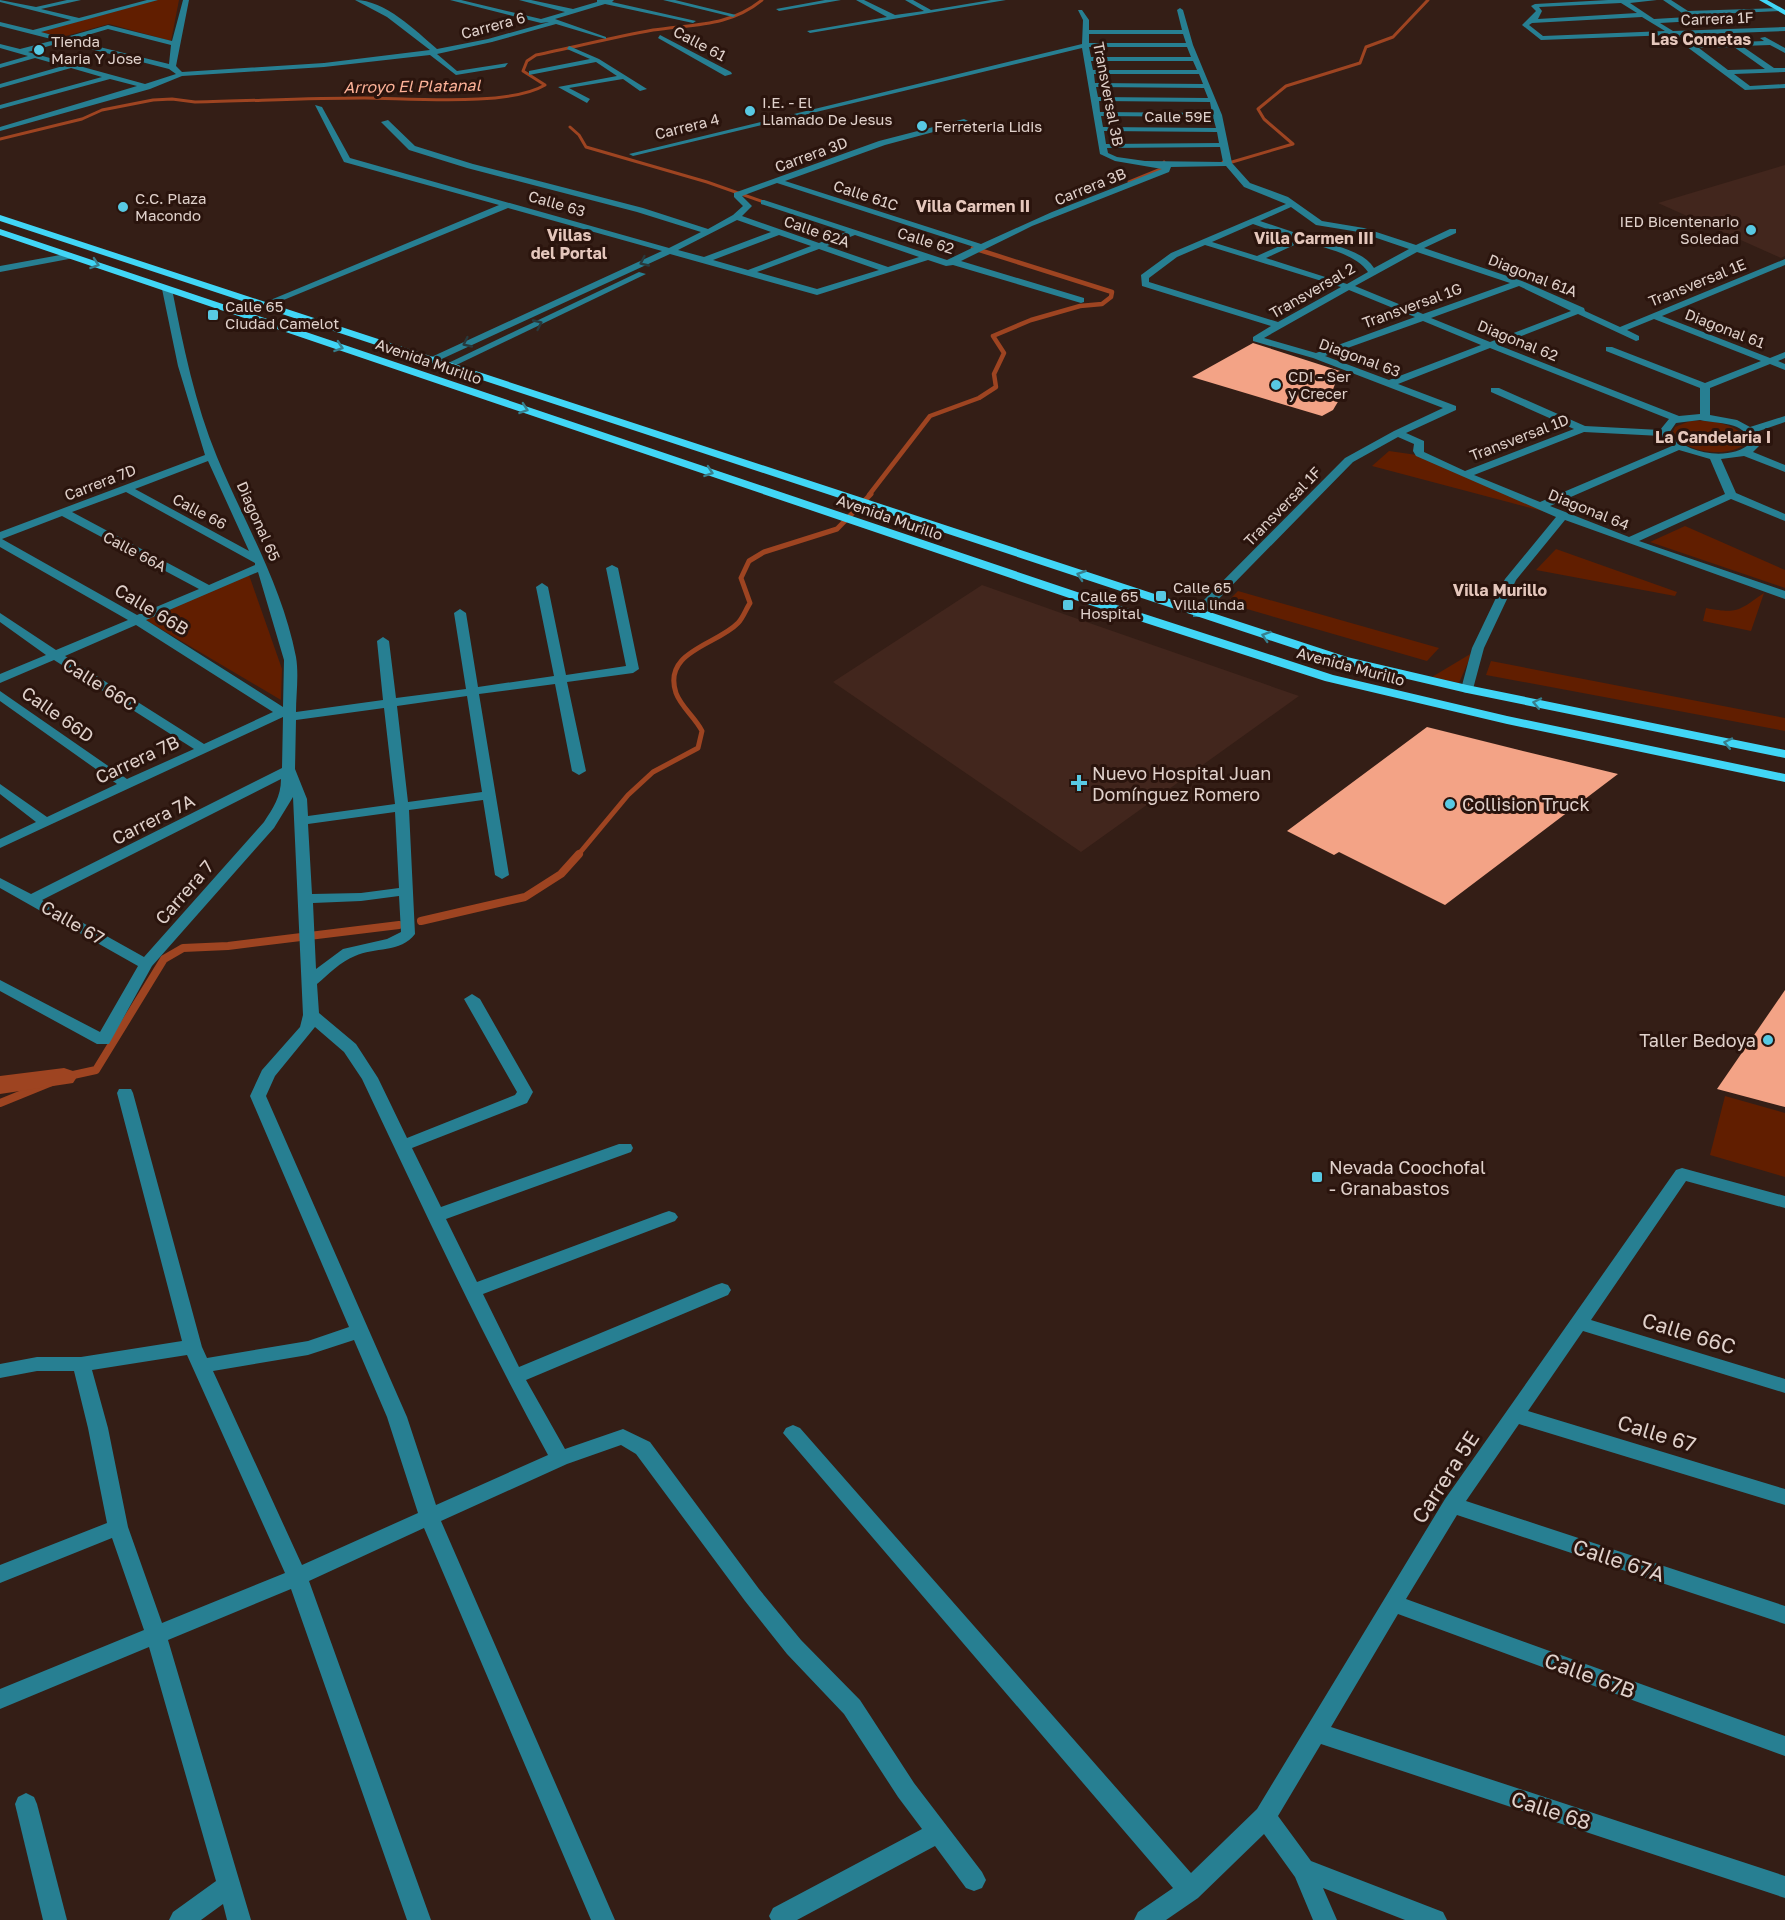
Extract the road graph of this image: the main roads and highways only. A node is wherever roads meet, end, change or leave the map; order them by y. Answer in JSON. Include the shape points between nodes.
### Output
{"nodes":[{"id":1,"x":1764,"y":1,"type":"edge"},
{"id":2,"x":1782,"y":11,"type":"edge"},
{"id":3,"x":0,"y":218,"type":"edge"},
{"id":4,"x":0,"y":232,"type":"edge"},
{"id":5,"x":1785,"y":754,"type":"edge"},
{"id":6,"x":1785,"y":778,"type":"edge"}],
"edges":[{"from":1,"to":2,"type":"main road"},
{"from":5,"to":3,"type":"main road","name":"Avenida Murillo","one_way":true,"via":[[1343,660]]},
{"from":4,"to":6,"type":"main road","name":"Avenida Murillo","one_way":true,"via":[[1329,678]]}]}
